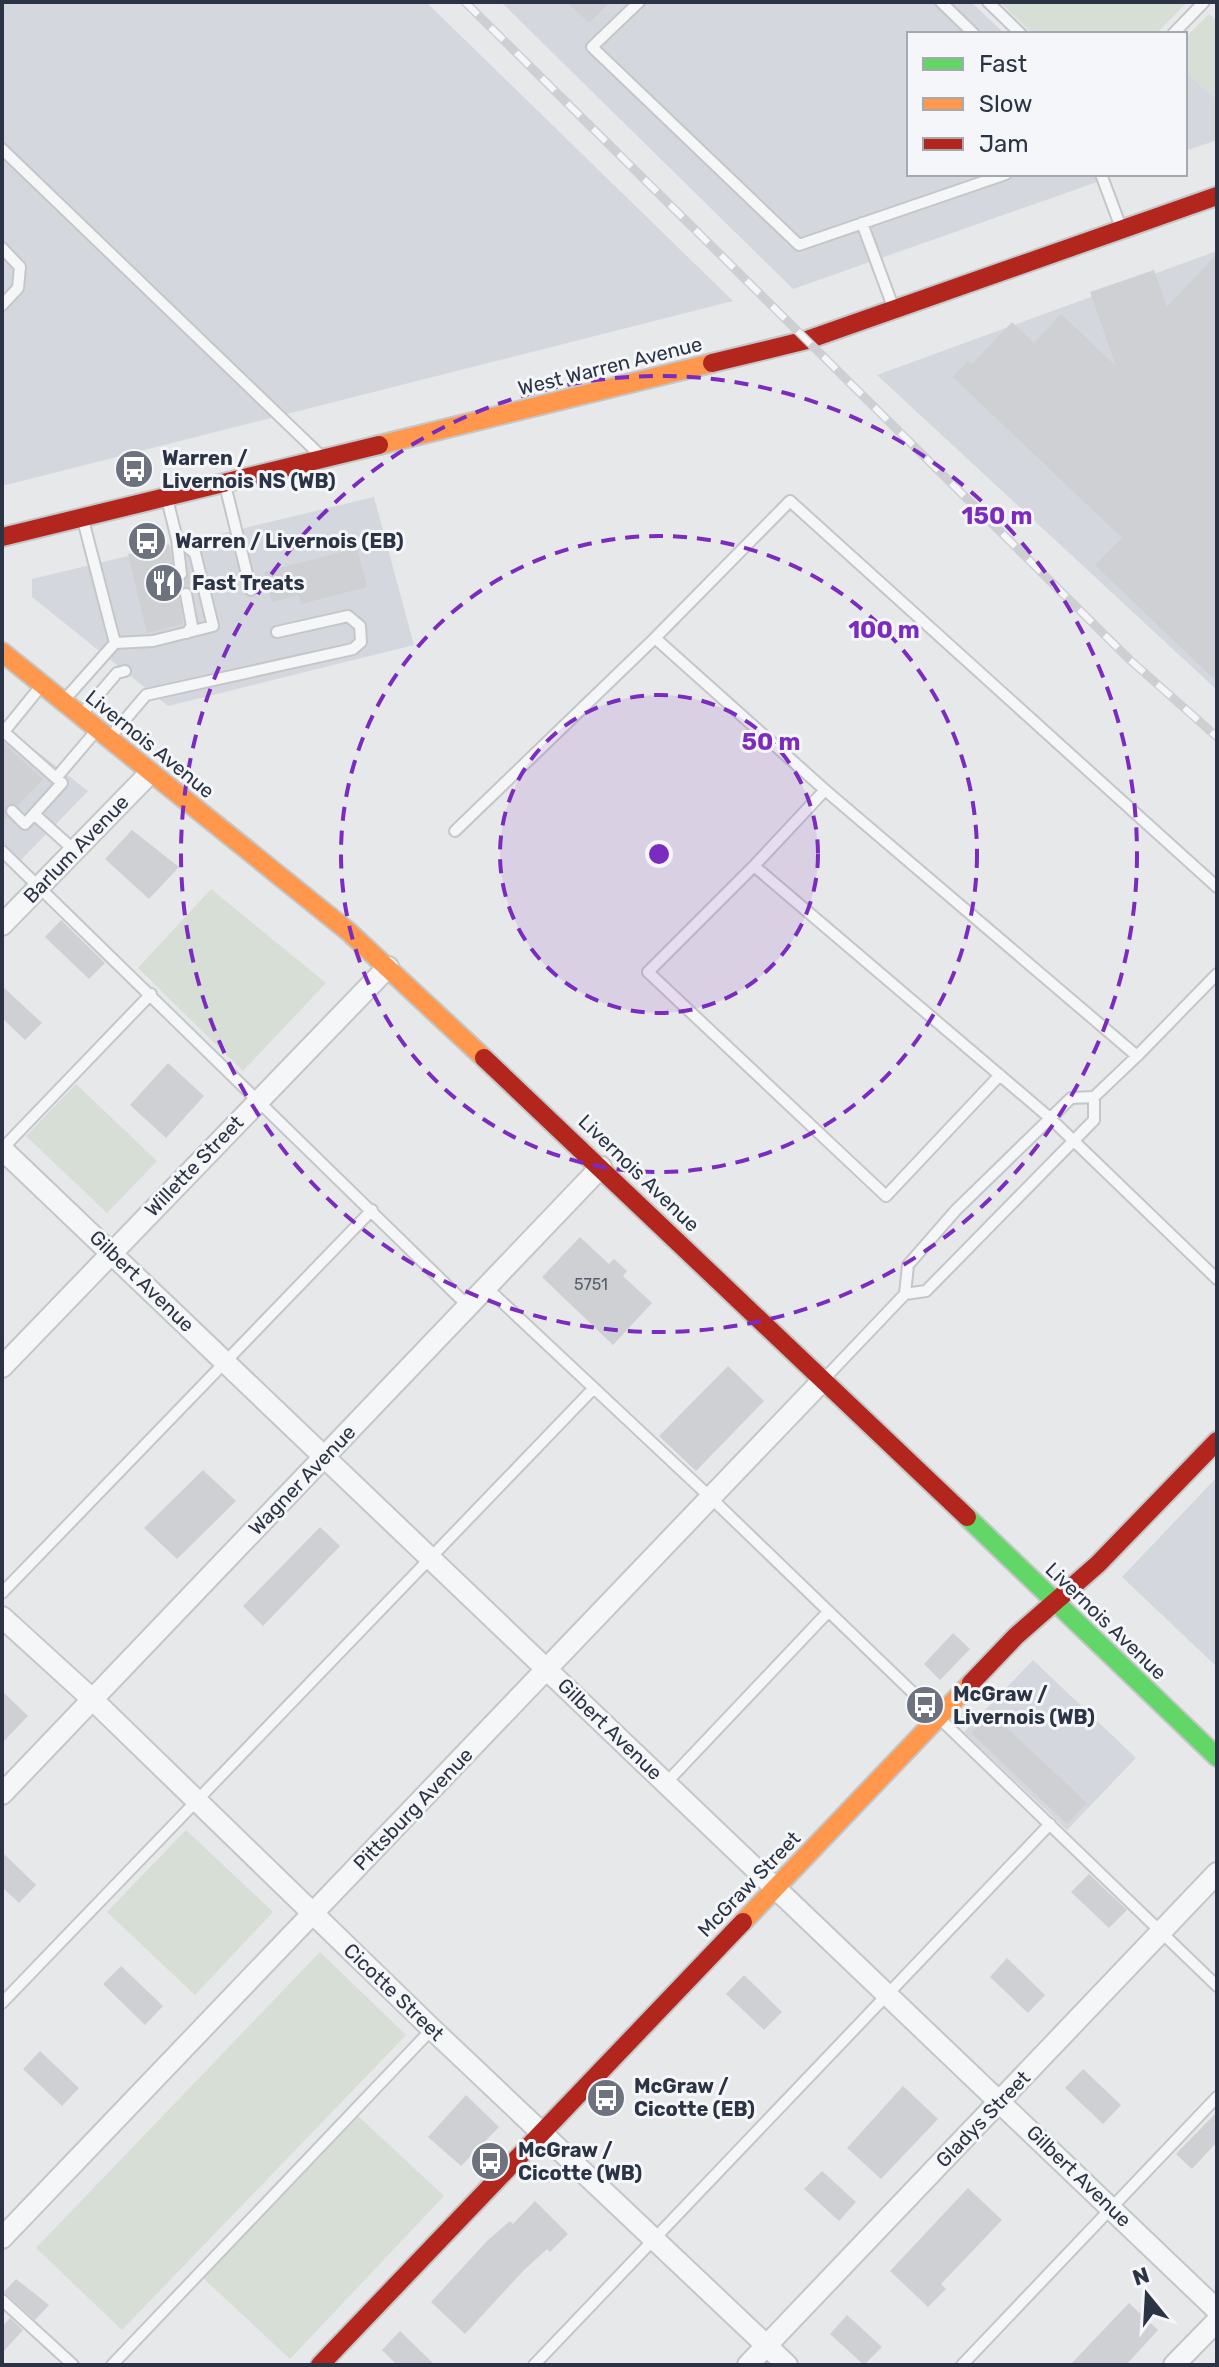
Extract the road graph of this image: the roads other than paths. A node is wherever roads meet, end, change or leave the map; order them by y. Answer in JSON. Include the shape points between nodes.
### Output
{"nodes":[{"id":1,"x":639,"y":2,"type":"edge"},
{"id":2,"x":941,"y":2,"type":"edge"},
{"id":3,"x":988,"y":2,"type":"edge"},
{"id":4,"x":1204,"y":2,"type":"edge"},
{"id":5,"x":972,"y":32,"type":"edge"},
{"id":6,"x":1019,"y":32,"type":"edge"},
{"id":7,"x":1175,"y":32,"type":"edge"},
{"id":8,"x":2,"y":149,"type":"edge"},
{"id":9,"x":1000,"y":176,"type":"edge"},
{"id":10,"x":1102,"y":176,"type":"edge"},
{"id":11,"x":1217,"y":196,"type":"edge"},
{"id":12,"x":862,"y":223,"type":"junction"},
{"id":13,"x":1121,"y":230,"type":"junction"},
{"id":14,"x":2,"y":248,"type":"edge"},
{"id":15,"x":2,"y":305,"type":"edge"},
{"id":16,"x":894,"y":309,"type":"junction"},
{"id":17,"x":323,"y":458,"type":"junction"},
{"id":18,"x":225,"y":483,"type":"junction"},
{"id":19,"x":166,"y":497,"type":"junction"},
{"id":20,"x":83,"y":518,"type":"junction"},
{"id":21,"x":2,"y":537,"type":"edge"},
{"id":22,"x":177,"y":539,"type":"junction"},
{"id":23,"x":181,"y":574,"type":"dead end"},
{"id":24,"x":251,"y":590,"type":"dead end"},
{"id":25,"x":186,"y":594,"type":"dead end"},
{"id":26,"x":277,"y":632,"type":"dead end"},
{"id":27,"x":187,"y":633,"type":"junction"},
{"id":28,"x":655,"y":638,"type":"junction"},
{"id":29,"x":115,"y":643,"type":"junction"},
{"id":30,"x":2,"y":652,"type":"edge"},
{"id":31,"x":125,"y":671,"type":"dead end"},
{"id":32,"x":42,"y":685,"type":"junction"},
{"id":33,"x":63,"y":702,"type":"junction"},
{"id":34,"x":80,"y":716,"type":"junction"},
{"id":35,"x":3,"y":733,"type":"edge"},
{"id":36,"x":102,"y":735,"type":"junction"},
{"id":37,"x":150,"y":773,"type":"junction"},
{"id":38,"x":56,"y":778,"type":"junction"},
{"id":39,"x":825,"y":790,"type":"junction"},
{"id":40,"x":12,"y":811,"type":"dead end"},
{"id":41,"x":34,"y":814,"type":"junction"},
{"id":42,"x":455,"y":831,"type":"dead end"},
{"id":43,"x":74,"y":850,"type":"junction"},
{"id":44,"x":2,"y":851,"type":"edge"},
{"id":45,"x":754,"y":866,"type":"junction"},
{"id":46,"x":39,"y":886,"type":"junction"},
{"id":47,"x":1217,"y":887,"type":"edge"},
{"id":48,"x":2,"y":925,"type":"edge"},
{"id":49,"x":388,"y":967,"type":"junction"},
{"id":50,"x":1217,"y":974,"type":"edge"},
{"id":51,"x":151,"y":994,"type":"junction"},
{"id":52,"x":1137,"y":1056,"type":"junction"},
{"id":53,"x":1000,"y":1075,"type":"junction"},
{"id":54,"x":1094,"y":1097,"type":"junction"},
{"id":55,"x":259,"y":1098,"type":"junction"},
{"id":56,"x":1050,"y":1118,"type":"junction"},
{"id":57,"x":1074,"y":1140,"type":"junction"},
{"id":58,"x":2,"y":1149,"type":"edge"},
{"id":59,"x":601,"y":1167,"type":"junction"},
{"id":60,"x":372,"y":1210,"type":"junction"},
{"id":61,"x":111,"y":1252,"type":"junction"},
{"id":62,"x":1217,"y":1279,"type":"edge"},
{"id":63,"x":486,"y":1287,"type":"junction"},
{"id":64,"x":905,"y":1294,"type":"junction"},
{"id":65,"x":468,"y":1306,"type":"junction"},
{"id":66,"x":224,"y":1359,"type":"junction"},
{"id":67,"x":2,"y":1367,"type":"edge"},
{"id":68,"x":823,"y":1380,"type":"junction"},
{"id":69,"x":594,"y":1388,"type":"junction"},
{"id":70,"x":1217,"y":1441,"type":"edge"},
{"id":71,"x":325,"y":1456,"type":"junction"},
{"id":72,"x":710,"y":1497,"type":"junction"},
{"id":73,"x":432,"y":1559,"type":"junction"},
{"id":74,"x":2,"y":1593,"type":"edge"},
{"id":75,"x":1056,"y":1603,"type":"junction"},
{"id":76,"x":828,"y":1612,"type":"junction"},
{"id":77,"x":2,"y":1617,"type":"edge"},
{"id":78,"x":546,"y":1669,"type":"junction"},
{"id":79,"x":92,"y":1699,"type":"junction"},
{"id":80,"x":939,"y":1717,"type":"junction"},
{"id":81,"x":1217,"y":1757,"type":"edge"},
{"id":82,"x":666,"y":1783,"type":"junction"},
{"id":83,"x":2,"y":1794,"type":"edge"},
{"id":84,"x":196,"y":1800,"type":"junction"},
{"id":85,"x":1050,"y":1824,"type":"junction"},
{"id":86,"x":1217,"y":1873,"type":"edge"},
{"id":87,"x":775,"y":1888,"type":"junction"},
{"id":88,"x":313,"y":1913,"type":"junction"},
{"id":89,"x":1161,"y":1932,"type":"junction"},
{"id":90,"x":1217,"y":1986,"type":"edge"},
{"id":91,"x":887,"y":1994,"type":"junction"},
{"id":92,"x":2,"y":2003,"type":"edge"},
{"id":93,"x":432,"y":2029,"type":"junction"},
{"id":94,"x":1217,"y":2097,"type":"edge"},
{"id":95,"x":1000,"y":2100,"type":"junction"},
{"id":96,"x":542,"y":2133,"type":"junction"},
{"id":97,"x":1112,"y":2208,"type":"junction"},
{"id":98,"x":2,"y":2238,"type":"edge"},
{"id":99,"x":653,"y":2238,"type":"junction"},
{"id":100,"x":2,"y":2300,"type":"edge"},
{"id":101,"x":1217,"y":2310,"type":"edge"},
{"id":102,"x":1217,"y":2321,"type":"edge"},
{"id":103,"x":766,"y":2346,"type":"junction"},
{"id":104,"x":73,"y":2365,"type":"edge"},
{"id":105,"x":112,"y":2365,"type":"edge"},
{"id":106,"x":320,"y":2365,"type":"edge"},
{"id":107,"x":534,"y":2365,"type":"edge"},
{"id":108,"x":748,"y":2365,"type":"edge"},
{"id":109,"x":787,"y":2365,"type":"edge"},
{"id":110,"x":962,"y":2365,"type":"edge"},
{"id":111,"x":1174,"y":2365,"type":"edge"}],
"edges":[{"from":1,"to":12,"type":"lane","via":[[592,47],[799,245]]},
{"from":2,"to":5,"type":"lane"},
{"from":3,"to":6,"type":"lane"},
{"from":4,"to":7,"type":"lane"},
{"from":8,"to":17,"type":"lane"},
{"from":9,"to":12,"type":"lane"},
{"from":10,"to":13,"type":"lane"},
{"from":11,"to":13,"type":"main road","name":"West Warren Avenue"},
{"from":12,"to":16,"type":"lane"},
{"from":13,"to":16,"type":"main road","name":"West Warren Avenue"},
{"from":14,"to":15,"type":"lane","via":[[20,267],[18,288]]},
{"from":16,"to":17,"type":"main road","name":"West Warren Avenue","via":[[777,348]]},
{"from":17,"to":18,"type":"main road","name":"West Warren Avenue"},
{"from":18,"to":19,"type":"main road","name":"West Warren Avenue"},
{"from":18,"to":24,"type":"lane"},
{"from":19,"to":20,"type":"main road","name":"West Warren Avenue"},
{"from":19,"to":22,"type":"lane"},
{"from":20,"to":21,"type":"main road","name":"West Warren Avenue"},
{"from":20,"to":29,"type":"lane"},
{"from":22,"to":23,"type":"lane"},
{"from":22,"to":27,"type":"lane","via":[[195,553],[213,626]]},
{"from":25,"to":27,"type":"lane","via":[[192,626]]},
{"from":26,"to":36,"type":"lane","via":[[348,616],[360,626],[361,642],[353,649],[146,695]]},
{"from":27,"to":29,"type":"lane"},
{"from":28,"to":39,"type":"lane"},
{"from":28,"to":42,"type":"lane"},
{"from":28,"to":47,"type":"lane","via":[[790,501]]},
{"from":29,"to":33,"type":"lane"},
{"from":30,"to":32,"type":"main road","name":"Livernois Avenue"},
{"from":31,"to":34,"type":"lane","via":[[117,673]]},
{"from":32,"to":33,"type":"main road","name":"Livernois Avenue"},
{"from":32,"to":35,"type":"lane"},
{"from":33,"to":34,"type":"main road","name":"Livernois Avenue"},
{"from":34,"to":36,"type":"main road","name":"Livernois Avenue"},
{"from":35,"to":38,"type":"lane","via":[[32,763]]},
{"from":36,"to":37,"type":"main road","name":"Livernois Avenue"},
{"from":36,"to":38,"type":"lane"},
{"from":37,"to":43,"type":"street","name":"Barlum Avenue"},
{"from":37,"to":49,"type":"main road","name":"Livernois Avenue"},
{"from":38,"to":41,"type":"lane","via":[[62,783]]},
{"from":39,"to":45,"type":"lane"},
{"from":39,"to":52,"type":"lane"},
{"from":40,"to":41,"type":"lane","via":[[25,824]]},
{"from":41,"to":43,"type":"lane"},
{"from":43,"to":46,"type":"street","name":"Barlum Avenue"},
{"from":44,"to":46,"type":"lane"},
{"from":45,"to":53,"type":"lane"},
{"from":45,"to":53,"type":"lane","via":[[648,972],[886,1196]]},
{"from":46,"to":48,"type":"street","name":"Barlum Avenue"},
{"from":46,"to":51,"type":"lane"},
{"from":49,"to":55,"type":"street","name":"Willette Street"},
{"from":49,"to":59,"type":"main road","name":"Livernois Avenue"},
{"from":50,"to":52,"type":"lane"},
{"from":51,"to":55,"type":"lane"},
{"from":51,"to":58,"type":"lane"},
{"from":52,"to":54,"type":"lane"},
{"from":53,"to":56,"type":"lane"},
{"from":54,"to":56,"type":"lane","via":[[1071,1098]]},
{"from":54,"to":57,"type":"lane","via":[[1094,1120]]},
{"from":55,"to":60,"type":"lane"},
{"from":55,"to":61,"type":"street","name":"Willette Street"},
{"from":56,"to":57,"type":"lane"},
{"from":56,"to":64,"type":"lane","via":[[908,1265]]},
{"from":57,"to":62,"type":"lane"},
{"from":57,"to":64,"type":"lane","via":[[926,1291]]},
{"from":58,"to":61,"type":"street","name":"Gilbert Avenue"},
{"from":59,"to":63,"type":"street","name":"Wagner Avenue"},
{"from":59,"to":68,"type":"main road","name":"Livernois Avenue"},
{"from":60,"to":65,"type":"lane"},
{"from":60,"to":66,"type":"lane"},
{"from":61,"to":66,"type":"street","name":"Gilbert Avenue"},
{"from":61,"to":67,"type":"street","name":"Willette Street"},
{"from":63,"to":65,"type":"street","name":"Wagner Avenue"},
{"from":63,"to":69,"type":"lane"},
{"from":64,"to":68,"type":"lane"},
{"from":65,"to":71,"type":"street","name":"Wagner Avenue"},
{"from":66,"to":71,"type":"street","name":"Gilbert Avenue"},
{"from":66,"to":74,"type":"lane"},
{"from":68,"to":72,"type":"street","name":"Pittsburg Avenue"},
{"from":68,"to":75,"type":"main road","name":"Livernois Avenue"},
{"from":69,"to":72,"type":"lane"},
{"from":69,"to":73,"type":"lane"},
{"from":70,"to":75,"type":"main road","name":"McGraw Street"},
{"from":71,"to":73,"type":"street","name":"Gilbert Avenue"},
{"from":71,"to":79,"type":"street","name":"Wagner Avenue"},
{"from":72,"to":76,"type":"lane"},
{"from":72,"to":78,"type":"street","name":"Pittsburg Avenue"},
{"from":73,"to":78,"type":"street","name":"Gilbert Avenue"},
{"from":73,"to":84,"type":"lane"},
{"from":75,"to":80,"type":"main road","name":"McGraw Street","via":[[1016,1636]]},
{"from":75,"to":81,"type":"main road","name":"Livernois Avenue"},
{"from":76,"to":80,"type":"lane"},
{"from":76,"to":82,"type":"lane"},
{"from":77,"to":79,"type":"street","name":"Cicotte Street"},
{"from":78,"to":82,"type":"street","name":"Gilbert Avenue"},
{"from":78,"to":88,"type":"street","name":"Pittsburg Avenue"},
{"from":79,"to":83,"type":"street","name":"Wagner Avenue"},
{"from":79,"to":84,"type":"street","name":"Cicotte Street"},
{"from":80,"to":85,"type":"lane"},
{"from":80,"to":87,"type":"main road","name":"McGraw Street"},
{"from":82,"to":87,"type":"street","name":"Gilbert Avenue"},
{"from":84,"to":88,"type":"street","name":"Cicotte Street"},
{"from":84,"to":92,"type":"lane"},
{"from":85,"to":89,"type":"lane"},
{"from":85,"to":91,"type":"lane"},
{"from":86,"to":89,"type":"street","name":"Gladys Street"},
{"from":87,"to":91,"type":"street","name":"Gilbert Avenue"},
{"from":87,"to":96,"type":"main road","name":"McGraw Street"},
{"from":88,"to":93,"type":"street","name":"Cicotte Street"},
{"from":88,"to":98,"type":"street","name":"Pittsburg Avenue"},
{"from":89,"to":90,"type":"lane"},
{"from":89,"to":95,"type":"street","name":"Gladys Street"},
{"from":91,"to":95,"type":"street","name":"Gilbert Avenue"},
{"from":91,"to":99,"type":"lane"},
{"from":93,"to":96,"type":"street","name":"Cicotte Street"},
{"from":93,"to":105,"type":"lane"},
{"from":94,"to":97,"type":"lane"},
{"from":95,"to":97,"type":"street","name":"Gilbert Avenue"},
{"from":95,"to":103,"type":"street","name":"Gladys Street"},
{"from":96,"to":99,"type":"street","name":"Cicotte Street"},
{"from":96,"to":106,"type":"main road","name":"McGraw Street"},
{"from":97,"to":101,"type":"street","name":"Gilbert Avenue"},
{"from":97,"to":110,"type":"lane"},
{"from":99,"to":103,"type":"street","name":"Cicotte Street"},
{"from":99,"to":107,"type":"lane"},
{"from":100,"to":104,"type":"lane"},
{"from":102,"to":111,"type":"street"},
{"from":103,"to":108,"type":"street","name":"Gladys Street"},
{"from":103,"to":109,"type":"street","name":"Cicotte Street"}]}
